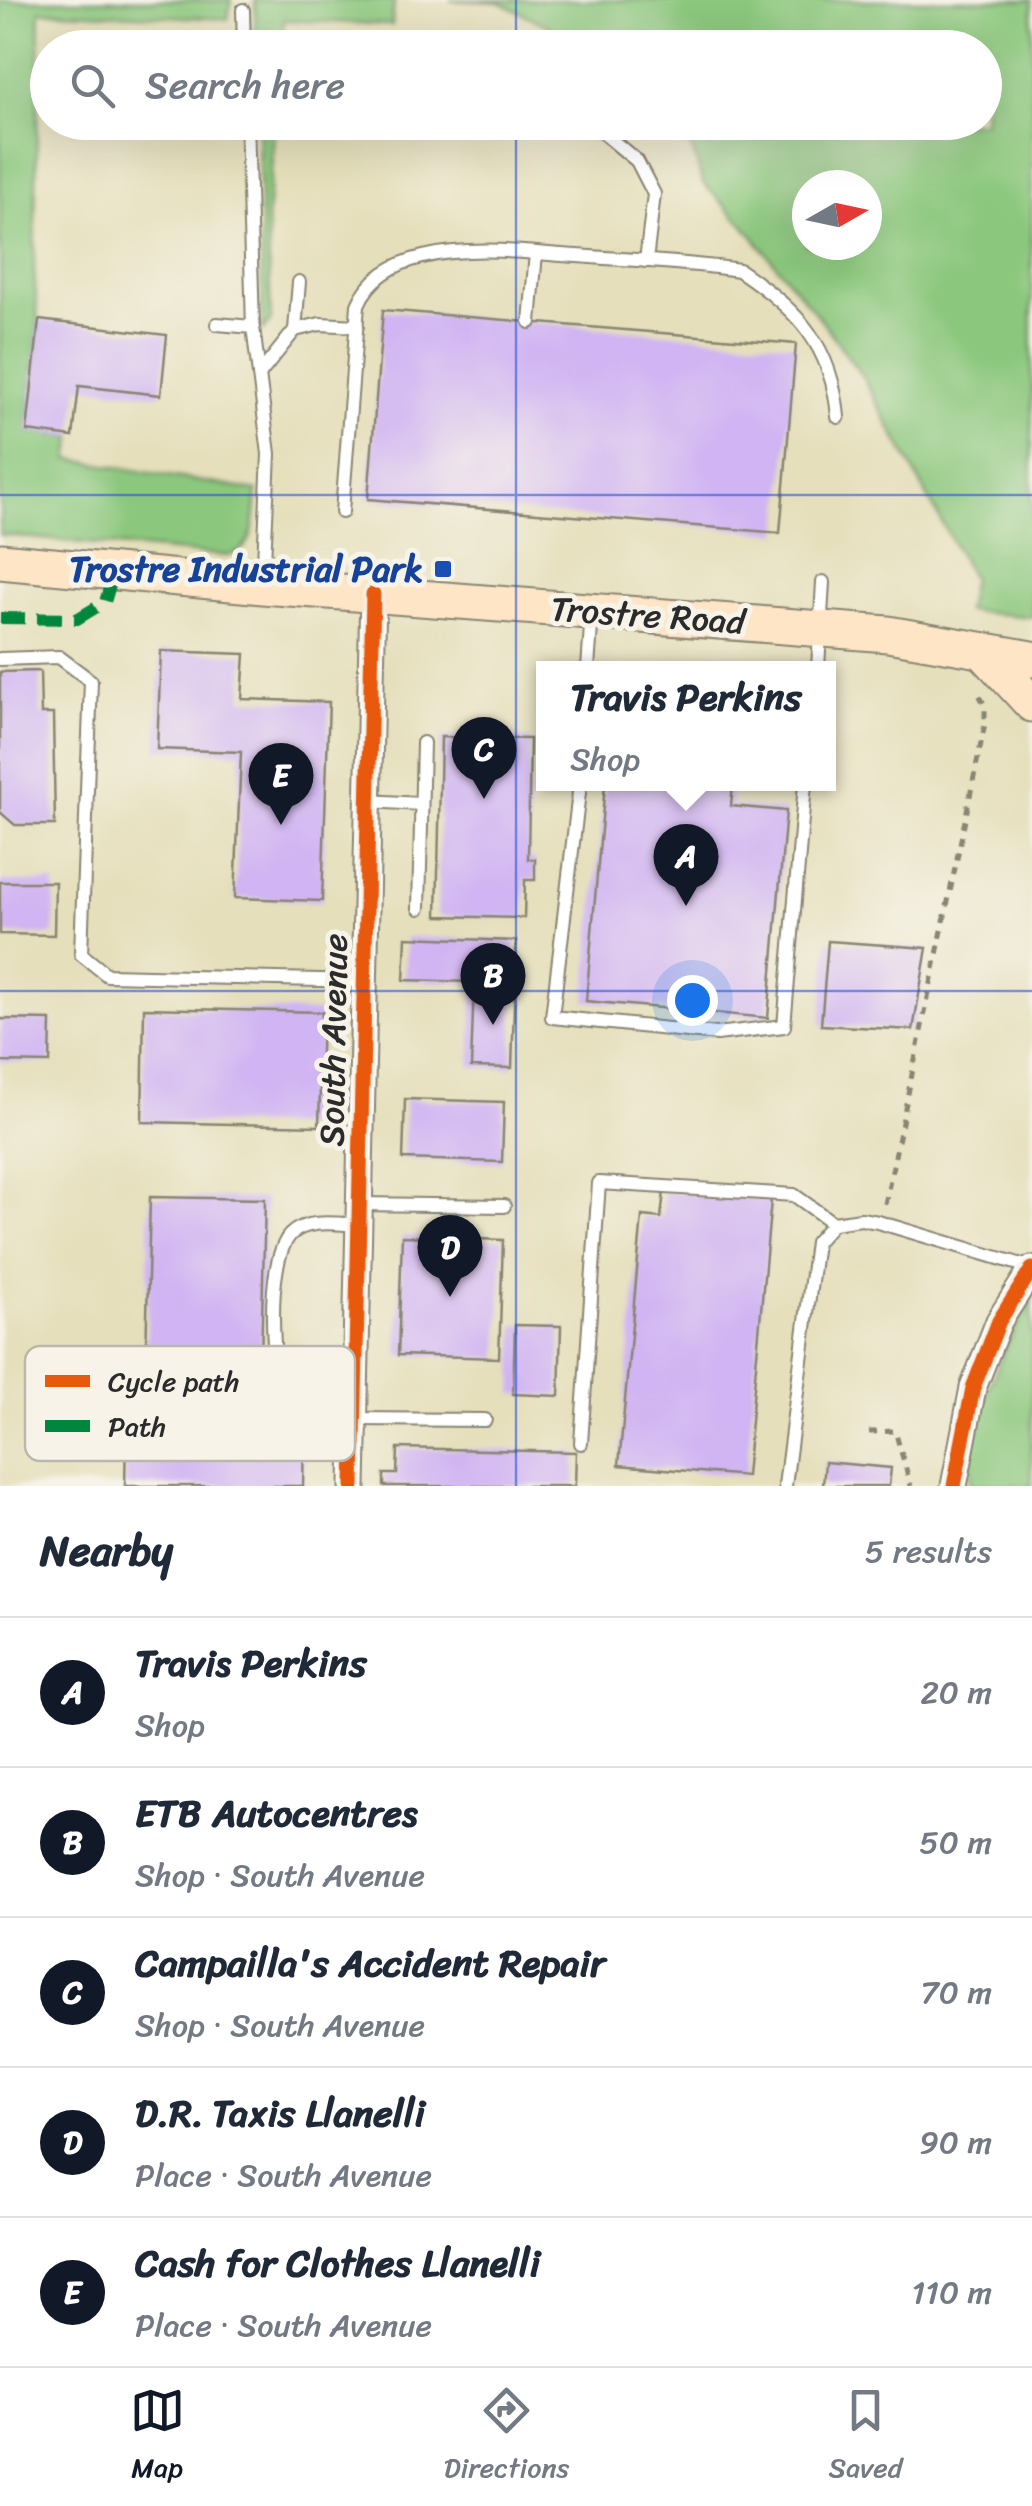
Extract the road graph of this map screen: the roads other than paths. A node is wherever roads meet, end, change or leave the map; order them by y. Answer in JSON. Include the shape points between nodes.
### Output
{"nodes":[{"id":1,"x":243,"y":10,"type":"dead end"},
{"id":2,"x":244,"y":30,"type":"edge"},
{"id":3,"x":248,"y":140,"type":"edge"},
{"id":4,"x":612,"y":140,"type":"edge"},
{"id":5,"x":536,"y":253,"type":"junction"},
{"id":6,"x":646,"y":261,"type":"junction"},
{"id":7,"x":299,"y":282,"type":"dead end"},
{"id":8,"x":530,"y":322,"type":"dead end"},
{"id":9,"x":217,"y":324,"type":"dead end"},
{"id":10,"x":357,"y":326,"type":"junction"},
{"id":11,"x":254,"y":327,"type":"junction"},
{"id":12,"x":295,"y":330,"type":"junction"},
{"id":13,"x":259,"y":375,"type":"junction"},
{"id":14,"x":838,"y":417,"type":"dead end"},
{"id":15,"x":342,"y":512,"type":"dead end"},
{"id":16,"x":0,"y":561,"type":"edge"},
{"id":17,"x":824,"y":582,"type":"dead end"},
{"id":18,"x":263,"y":586,"type":"junction"},
{"id":19,"x":373,"y":594,"type":"junction"},
{"id":20,"x":592,"y":611,"type":"junction"},
{"id":21,"x":823,"y":629,"type":"junction"},
{"id":22,"x":982,"y":651,"type":"junction"},
{"id":23,"x":0,"y":659,"type":"edge"},
{"id":24,"x":1032,"y":660,"type":"edge"},
{"id":25,"x":588,"y":661,"type":"edge"},
{"id":26,"x":819,"y":661,"type":"edge"},
{"id":27,"x":1032,"y":704,"type":"edge"},
{"id":28,"x":422,"y":744,"type":"dead end"},
{"id":29,"x":579,"y":791,"type":"edge"},
{"id":30,"x":804,"y":791,"type":"edge"},
{"id":31,"x":368,"y":801,"type":"junction"},
{"id":32,"x":422,"y":804,"type":"junction"},
{"id":33,"x":419,"y":908,"type":"dead end"},
{"id":34,"x":364,"y":980,"type":"junction"},
{"id":35,"x":504,"y":1206,"type":"dead end"},
{"id":36,"x":359,"y":1214,"type":"junction"},
{"id":37,"x":834,"y":1223,"type":"junction"},
{"id":38,"x":1032,"y":1268,"type":"edge"},
{"id":39,"x":276,"y":1346,"type":"edge"},
{"id":40,"x":355,"y":1372,"type":"edge"},
{"id":41,"x":355,"y":1411,"type":"edge"},
{"id":42,"x":485,"y":1420,"type":"dead end"},
{"id":43,"x":582,"y":1443,"type":"dead end"},
{"id":44,"x":353,"y":1461,"type":"edge"},
{"id":45,"x":352,"y":1486,"type":"edge"},
{"id":46,"x":786,"y":1486,"type":"edge"},
{"id":47,"x":954,"y":1486,"type":"edge"}],
"edges":[{"from":1,"to":2,"type":"lane"},
{"from":3,"to":11,"type":"lane"},
{"from":4,"to":6,"type":"lane","via":[[637,160],[654,194]]},
{"from":5,"to":6,"type":"lane"},
{"from":5,"to":8,"type":"lane"},
{"from":5,"to":10,"type":"lane","via":[[452,253],[387,271],[365,288]]},
{"from":6,"to":14,"type":"lane","via":[[739,270],[767,289],[805,324],[828,368]]},
{"from":7,"to":12,"type":"lane"},
{"from":9,"to":11,"type":"lane"},
{"from":10,"to":12,"type":"lane"},
{"from":10,"to":15,"type":"lane"},
{"from":11,"to":13,"type":"lane"},
{"from":12,"to":13,"type":"lane"},
{"from":13,"to":18,"type":"lane","via":[[269,454]]},
{"from":16,"to":18,"type":"main road","name":"Trostre Road"},
{"from":17,"to":21,"type":"lane"},
{"from":18,"to":19,"type":"main road","name":"Trostre Road"},
{"from":19,"to":20,"type":"main road","name":"Trostre Road"},
{"from":19,"to":31,"type":"street","name":"South Avenue"},
{"from":20,"to":21,"type":"main road","name":"Trostre Road"},
{"from":20,"to":25,"type":"lane"},
{"from":21,"to":22,"type":"main road","name":"Trostre Road"},
{"from":21,"to":26,"type":"lane"},
{"from":22,"to":24,"type":"main road","name":"Trostre Road"},
{"from":22,"to":27,"type":"main road"},
{"from":23,"to":34,"type":"lane","via":[[59,658],[92,681],[80,954],[106,975]]},
{"from":28,"to":32,"type":"lane"},
{"from":29,"to":30,"type":"lane","via":[[552,1016],[717,1034],[784,1026]]},
{"from":31,"to":32,"type":"lane"},
{"from":31,"to":34,"type":"street","name":"South Avenue"},
{"from":32,"to":33,"type":"lane"},
{"from":34,"to":36,"type":"street","name":"South Avenue"},
{"from":35,"to":36,"type":"lane"},
{"from":36,"to":39,"type":"lane","via":[[290,1235],[275,1278]]},
{"from":36,"to":40,"type":"street","name":"South Avenue"},
{"from":37,"to":38,"type":"lane","via":[[878,1222]]},
{"from":37,"to":43,"type":"lane","via":[[794,1196],[598,1183]]},
{"from":37,"to":46,"type":"lane","via":[[816,1242]]},
{"from":38,"to":47,"type":"street","via":[[999,1321],[974,1386]]},
{"from":41,"to":42,"type":"lane"},
{"from":44,"to":45,"type":"street","name":"South Avenue"}]}
